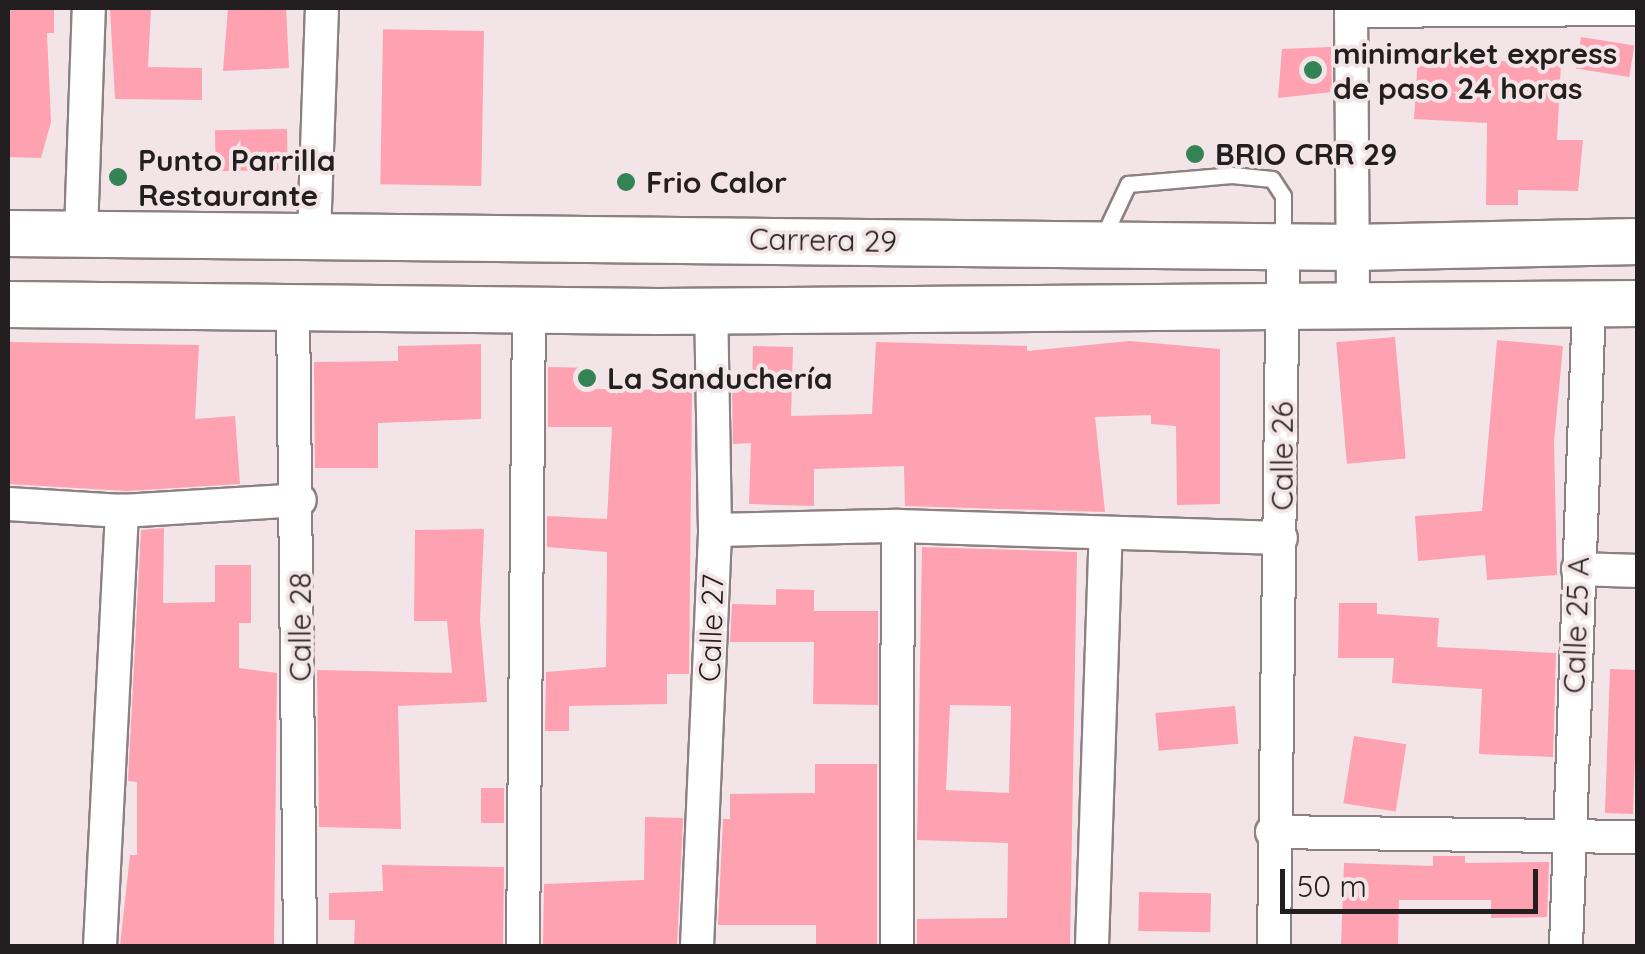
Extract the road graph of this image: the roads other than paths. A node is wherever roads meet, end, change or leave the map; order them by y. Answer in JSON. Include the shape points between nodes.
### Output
{"nodes":[{"id":1,"x":88,"y":8,"type":"edge"},
{"id":2,"x":322,"y":8,"type":"edge"},
{"id":3,"x":1638,"y":9,"type":"edge"},
{"id":4,"x":1351,"y":10,"type":"edge"},
{"id":5,"x":81,"y":232,"type":"junction"},
{"id":6,"x":8,"y":234,"type":"edge"},
{"id":7,"x":314,"y":236,"type":"junction"},
{"id":8,"x":1638,"y":241,"type":"edge"},
{"id":9,"x":1100,"y":244,"type":"junction"},
{"id":10,"x":1283,"y":246,"type":"junction"},
{"id":11,"x":1352,"y":246,"type":"junction"},
{"id":12,"x":1589,"y":303,"type":"junction"},
{"id":13,"x":1638,"y":303,"type":"edge"},
{"id":14,"x":8,"y":304,"type":"edge"},
{"id":15,"x":293,"y":307,"type":"junction"},
{"id":16,"x":1353,"y":308,"type":"junction"},
{"id":17,"x":711,"y":309,"type":"junction"},
{"id":18,"x":529,"y":310,"type":"junction"},
{"id":19,"x":1283,"y":310,"type":"junction"},
{"id":20,"x":300,"y":500,"type":"junction"},
{"id":21,"x":8,"y":504,"type":"edge"},
{"id":22,"x":122,"y":510,"type":"junction"},
{"id":23,"x":898,"y":526,"type":"junction"},
{"id":24,"x":715,"y":530,"type":"junction"},
{"id":25,"x":1106,"y":533,"type":"junction"},
{"id":26,"x":1281,"y":538,"type":"junction"},
{"id":27,"x":1578,"y":569,"type":"junction"},
{"id":28,"x":1638,"y":571,"type":"edge"},
{"id":29,"x":1272,"y":832,"type":"junction"},
{"id":30,"x":1568,"y":836,"type":"junction"},
{"id":31,"x":1638,"y":837,"type":"edge"},
{"id":32,"x":100,"y":946,"type":"edge"},
{"id":33,"x":300,"y":946,"type":"edge"},
{"id":34,"x":523,"y":946,"type":"edge"},
{"id":35,"x":697,"y":946,"type":"edge"},
{"id":36,"x":897,"y":946,"type":"edge"},
{"id":37,"x":1092,"y":946,"type":"edge"},
{"id":38,"x":1274,"y":946,"type":"edge"},
{"id":39,"x":1566,"y":946,"type":"edge"}],
"edges":[{"from":1,"to":5,"type":"street"},
{"from":2,"to":7,"type":"street"},
{"from":3,"to":4,"type":"street"},
{"from":4,"to":11,"type":"street"},
{"from":5,"to":6,"type":"main road","name":"Carrera 29"},
{"from":5,"to":7,"type":"main road","name":"Carrera 29"},
{"from":7,"to":9,"type":"main road","name":"Carrera 29"},
{"from":8,"to":11,"type":"main road","name":"Carrera 29"},
{"from":9,"to":10,"type":"main road","name":"Carrera 29"},
{"from":9,"to":10,"type":"lane","name":"Calle 26","via":[[1128,184],[1232,174],[1272,179],[1283,196]]},
{"from":10,"to":11,"type":"main road","name":"Carrera 29"},
{"from":10,"to":19,"type":"street","name":"Calle 26"},
{"from":11,"to":16,"type":"street"},
{"from":12,"to":13,"type":"main road"},
{"from":12,"to":16,"type":"main road"},
{"from":12,"to":27,"type":"street","name":"Calle 25 A"},
{"from":14,"to":15,"type":"main road"},
{"from":15,"to":18,"type":"main road"},
{"from":15,"to":20,"type":"street","name":"Calle 28"},
{"from":16,"to":19,"type":"main road"},
{"from":17,"to":18,"type":"main road"},
{"from":17,"to":19,"type":"main road"},
{"from":17,"to":24,"type":"street","name":"Calle 27"},
{"from":18,"to":34,"type":"street"},
{"from":19,"to":26,"type":"street","name":"Calle 26"},
{"from":20,"to":22,"type":"street"},
{"from":20,"to":33,"type":"street","name":"Calle 28"},
{"from":21,"to":22,"type":"street"},
{"from":22,"to":32,"type":"street"},
{"from":23,"to":24,"type":"street"},
{"from":23,"to":25,"type":"street"},
{"from":23,"to":36,"type":"street"},
{"from":24,"to":35,"type":"street","name":"Calle 27"},
{"from":25,"to":26,"type":"street"},
{"from":25,"to":37,"type":"street"},
{"from":26,"to":29,"type":"street","name":"Calle 26"},
{"from":27,"to":28,"type":"street"},
{"from":27,"to":30,"type":"street","name":"Calle 25 A"},
{"from":29,"to":30,"type":"street"},
{"from":29,"to":38,"type":"street","name":"Calle 26"},
{"from":30,"to":31,"type":"street"},
{"from":30,"to":39,"type":"street","name":"Calle 25 A"}]}
